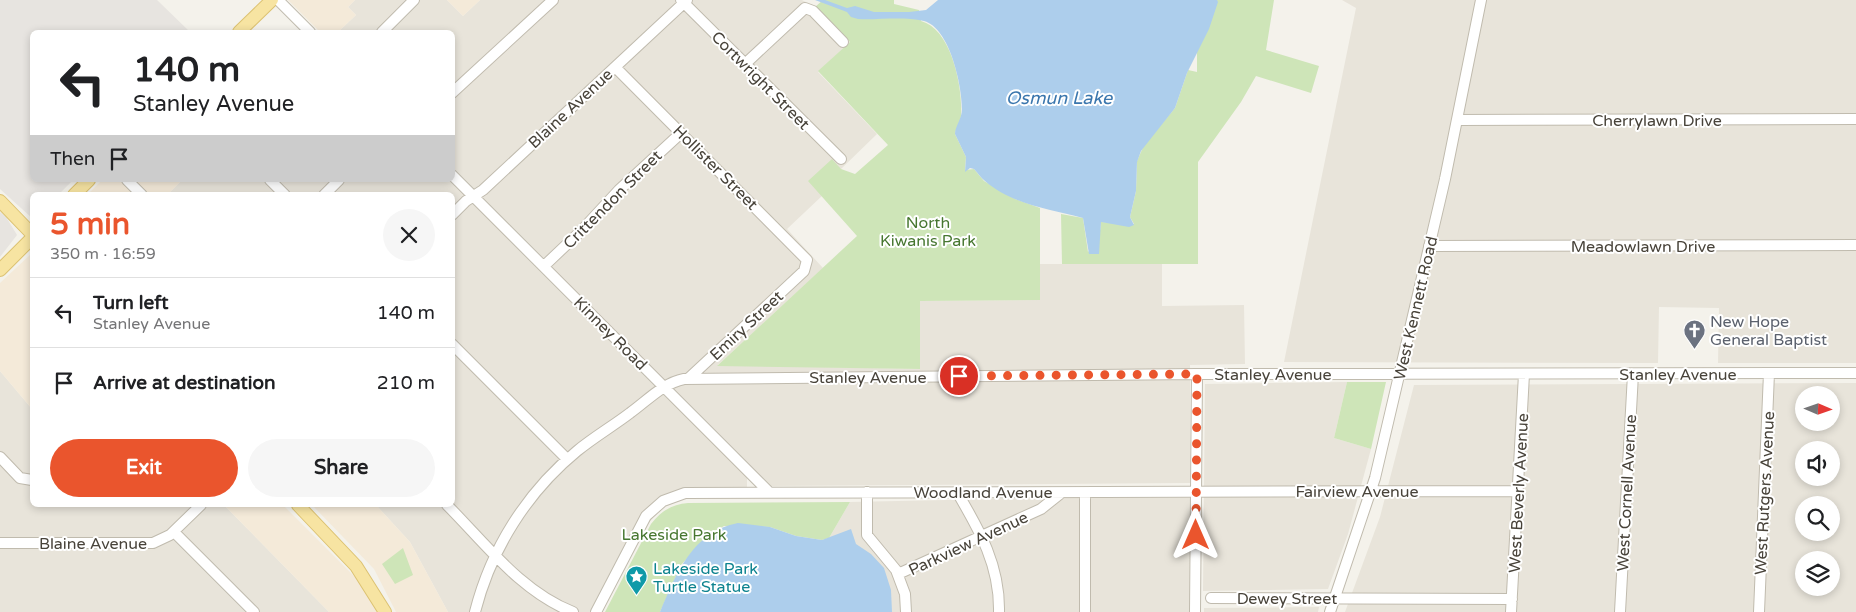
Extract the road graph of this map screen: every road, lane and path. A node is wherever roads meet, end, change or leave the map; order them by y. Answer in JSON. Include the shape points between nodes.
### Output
{"nodes":[{"id":1,"x":272,"y":0,"type":"edge"},
{"id":2,"x":278,"y":0,"type":"edge"},
{"id":3,"x":414,"y":0,"type":"edge"},
{"id":4,"x":552,"y":0,"type":"edge"},
{"id":5,"x":1482,"y":0,"type":"edge"},
{"id":6,"x":684,"y":1,"type":"edge"},
{"id":7,"x":241,"y":30,"type":"edge"},
{"id":8,"x":308,"y":30,"type":"edge"},
{"id":9,"x":384,"y":30,"type":"edge"},
{"id":10,"x":843,"y":42,"type":"dead end"},
{"id":11,"x":744,"y":64,"type":"junction"},
{"id":12,"x":615,"y":67,"type":"junction"},
{"id":13,"x":455,"y":90,"type":"edge"},
{"id":14,"x":1856,"y":119,"type":"edge"},
{"id":15,"x":1458,"y":120,"type":"junction"},
{"id":16,"x":681,"y":133,"type":"junction"},
{"id":17,"x":841,"y":159,"type":"dead end"},
{"id":18,"x":455,"y":178,"type":"edge"},
{"id":19,"x":87,"y":182,"type":"edge"},
{"id":20,"x":129,"y":182,"type":"edge"},
{"id":21,"x":272,"y":182,"type":"edge"},
{"id":22,"x":337,"y":182,"type":"edge"},
{"id":23,"x":77,"y":192,"type":"edge"},
{"id":24,"x":139,"y":192,"type":"edge"},
{"id":25,"x":282,"y":192,"type":"edge"},
{"id":26,"x":327,"y":192,"type":"edge"},
{"id":27,"x":474,"y":196,"type":"junction"},
{"id":28,"x":0,"y":201,"type":"edge"},
{"id":29,"x":455,"y":212,"type":"edge"},
{"id":30,"x":30,"y":234,"type":"edge"},
{"id":31,"x":30,"y":238,"type":"edge"},
{"id":32,"x":1429,"y":246,"type":"junction"},
{"id":33,"x":1856,"y":246,"type":"edge"},
{"id":34,"x":544,"y":266,"type":"junction"},
{"id":35,"x":0,"y":270,"type":"edge"},
{"id":36,"x":804,"y":271,"type":"joint"},
{"id":37,"x":455,"y":347,"type":"edge"},
{"id":38,"x":1856,"y":373,"type":"edge"},
{"id":39,"x":1197,"y":374,"type":"junction"},
{"id":40,"x":1400,"y":374,"type":"junction"},
{"id":41,"x":1524,"y":374,"type":"junction"},
{"id":42,"x":1633,"y":374,"type":"junction"},
{"id":43,"x":1770,"y":374,"type":"junction"},
{"id":44,"x":688,"y":379,"type":"junction"},
{"id":45,"x":664,"y":387,"type":"junction"},
{"id":46,"x":0,"y":457,"type":"edge"},
{"id":47,"x":567,"y":460,"type":"junction"},
{"id":48,"x":30,"y":480,"type":"edge"},
{"id":49,"x":1372,"y":490,"type":"junction"},
{"id":50,"x":1518,"y":491,"type":"junction"},
{"id":51,"x":769,"y":492,"type":"junction"},
{"id":52,"x":866,"y":492,"type":"junction"},
{"id":53,"x":957,"y":492,"type":"junction"},
{"id":54,"x":1196,"y":492,"type":"junction"},
{"id":55,"x":1061,"y":493,"type":"junction"},
{"id":56,"x":1085,"y":493,"type":"junction"},
{"id":57,"x":199,"y":507,"type":"edge"},
{"id":58,"x":300,"y":507,"type":"edge"},
{"id":59,"x":449,"y":507,"type":"edge"},
{"id":60,"x":174,"y":532,"type":"junction"},
{"id":61,"x":982,"y":536,"type":"junction"},
{"id":62,"x":0,"y":543,"type":"edge"},
{"id":63,"x":496,"y":554,"type":"junction"},
{"id":64,"x":898,"y":574,"type":"junction"},
{"id":65,"x":1212,"y":598,"type":"dead end"},
{"id":66,"x":1335,"y":598,"type":"junction"},
{"id":67,"x":1512,"y":599,"type":"junction"},
{"id":68,"x":254,"y":612,"type":"edge"},
{"id":69,"x":385,"y":612,"type":"edge"},
{"id":70,"x":475,"y":612,"type":"edge"},
{"id":71,"x":573,"y":612,"type":"edge"},
{"id":72,"x":596,"y":612,"type":"edge"},
{"id":73,"x":906,"y":612,"type":"edge"},
{"id":74,"x":999,"y":612,"type":"edge"},
{"id":75,"x":1085,"y":612,"type":"edge"},
{"id":76,"x":1195,"y":612,"type":"edge"},
{"id":77,"x":1330,"y":612,"type":"edge"},
{"id":78,"x":1512,"y":612,"type":"edge"},
{"id":79,"x":1620,"y":612,"type":"edge"},
{"id":80,"x":1759,"y":612,"type":"edge"}],
"edges":[{"from":1,"to":7,"type":"main road"},
{"from":2,"to":8,"type":"street"},
{"from":3,"to":9,"type":"street"},
{"from":4,"to":13,"type":"street"},
{"from":5,"to":15,"type":"street","name":"West Kennett Road"},
{"from":6,"to":11,"type":"street","name":"Cortwright Street"},
{"from":6,"to":12,"type":"street","name":"Blaine Avenue"},
{"from":10,"to":11,"type":"street","via":[[813,11],[806,8]]},
{"from":11,"to":17,"type":"street","name":"Cortwright Street"},
{"from":12,"to":16,"type":"street","name":"Hollister Street"},
{"from":12,"to":27,"type":"street","name":"Blaine Avenue"},
{"from":14,"to":15,"type":"street","name":"Cherrylawn Drive"},
{"from":15,"to":32,"type":"street","name":"West Kennett Road"},
{"from":16,"to":34,"type":"street","name":"Crittendon Street"},
{"from":16,"to":36,"type":"street","name":"Hollister Street","via":[[805,256],[808,264]]},
{"from":18,"to":27,"type":"street","name":"Kinney Road"},
{"from":19,"to":23,"type":"main road"},
{"from":20,"to":24,"type":"street"},
{"from":21,"to":25,"type":"street"},
{"from":22,"to":26,"type":"street"},
{"from":27,"to":29,"type":"street","name":"Blaine Avenue"},
{"from":27,"to":34,"type":"street","name":"Kinney Road"},
{"from":28,"to":30,"type":"main road"},
{"from":31,"to":35,"type":"main road"},
{"from":32,"to":33,"type":"street","name":"Meadowlawn Drive"},
{"from":32,"to":40,"type":"street","name":"West Kennett Road"},
{"from":34,"to":45,"type":"street","name":"Kinney Road"},
{"from":36,"to":44,"type":"street","name":"Emiry Street"},
{"from":37,"to":47,"type":"street"},
{"from":38,"to":43,"type":"street","name":"Stanley Avenue"},
{"from":39,"to":40,"type":"street","name":"Stanley Avenue"},
{"from":39,"to":44,"type":"street","name":"Stanley Avenue"},
{"from":39,"to":54,"type":"street"},
{"from":40,"to":41,"type":"street","name":"Stanley Avenue"},
{"from":40,"to":49,"type":"street","name":"West Kennett Road"},
{"from":41,"to":42,"type":"street","name":"Stanley Avenue"},
{"from":41,"to":50,"type":"street","name":"West Beverly Avenue"},
{"from":42,"to":43,"type":"street","name":"Stanley Avenue"},
{"from":42,"to":79,"type":"street","name":"West Cornell Avenue"},
{"from":43,"to":80,"type":"street","name":"West Rutgers Avenue"},
{"from":44,"to":45,"type":"street","name":"Stanley Avenue"},
{"from":45,"to":47,"type":"street","name":"Stanley Avenue"},
{"from":45,"to":51,"type":"street","name":"Kinney Road"},
{"from":46,"to":48,"type":"street","via":[[20,478]]},
{"from":47,"to":63,"type":"street","name":"Stanley Avenue","via":[[526,503]]},
{"from":49,"to":50,"type":"street","name":"Fairview Avenue"},
{"from":49,"to":54,"type":"street","name":"Fairview Avenue"},
{"from":49,"to":66,"type":"street","name":"West Kennett Road"},
{"from":50,"to":67,"type":"street","name":"West Beverly Avenue"},
{"from":51,"to":52,"type":"street","name":"Woodland Avenue"},
{"from":51,"to":72,"type":"street","name":"Woodland Avenue","via":[[685,493],[659,504],[642,523]]},
{"from":52,"to":53,"type":"street","name":"Woodland Avenue"},
{"from":52,"to":64,"type":"street","via":[[867,535]]},
{"from":53,"to":55,"type":"street","name":"Woodland Avenue"},
{"from":53,"to":61,"type":"street"},
{"from":54,"to":56,"type":"street","name":"Woodland Avenue"},
{"from":54,"to":76,"type":"street"},
{"from":55,"to":56,"type":"street","name":"Woodland Avenue"},
{"from":55,"to":61,"type":"street","name":"Parkview Avenue","via":[[1041,509]]},
{"from":56,"to":75,"type":"street"},
{"from":57,"to":60,"type":"street","name":"Blaine Avenue"},
{"from":58,"to":69,"type":"main road","via":[[356,566]]},
{"from":59,"to":63,"type":"street"},
{"from":60,"to":62,"type":"street","name":"Blaine Avenue","via":[[159,541],[143,544]]},
{"from":60,"to":68,"type":"street"},
{"from":61,"to":64,"type":"street","name":"Parkview Avenue"},
{"from":61,"to":74,"type":"street","via":[[996,574]]},
{"from":63,"to":70,"type":"street","name":"Stanley Avenue"},
{"from":63,"to":71,"type":"street","via":[[530,587]]},
{"from":64,"to":73,"type":"street","via":[[905,594]]},
{"from":65,"to":66,"type":"street","name":"Dewey Street"},
{"from":66,"to":67,"type":"street","name":"Dewey Street"},
{"from":66,"to":77,"type":"street","name":"West Kennett Road"},
{"from":67,"to":78,"type":"street","name":"West Beverly Avenue"}]}
